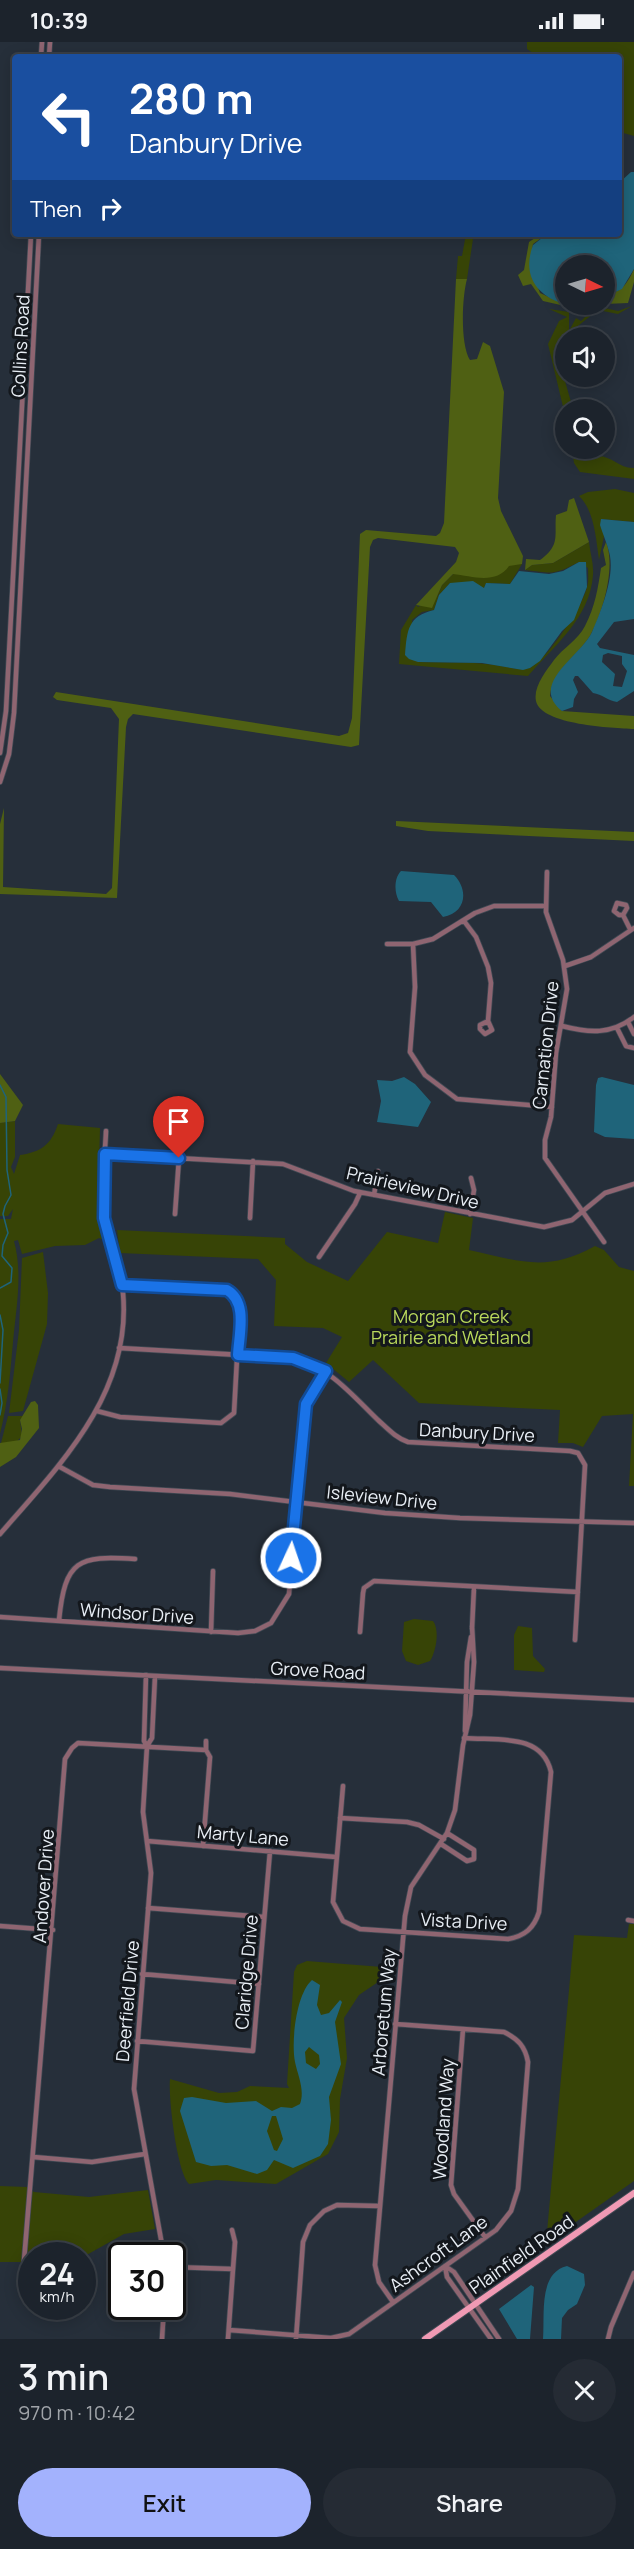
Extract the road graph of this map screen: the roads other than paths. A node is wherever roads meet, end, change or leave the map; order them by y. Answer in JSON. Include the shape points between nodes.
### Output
{"nodes":[{"id":1,"x":31,"y":237,"type":"edge"},
{"id":2,"x":39,"y":237,"type":"edge"},
{"id":3,"x":0,"y":753,"type":"edge"},
{"id":4,"x":0,"y":782,"type":"edge"},
{"id":5,"x":547,"y":872,"type":"dead end"},
{"id":6,"x":545,"y":906,"type":"junction"},
{"id":7,"x":624,"y":915,"type":"dead end"},
{"id":8,"x":464,"y":921,"type":"junction"},
{"id":9,"x":632,"y":928,"type":"edge"},
{"id":10,"x":387,"y":944,"type":"dead end"},
{"id":11,"x":413,"y":944,"type":"junction"},
{"id":12,"x":565,"y":966,"type":"junction"},
{"id":13,"x":634,"y":1017,"type":"edge"},
{"id":14,"x":488,"y":1021,"type":"dead end"},
{"id":15,"x":628,"y":1022,"type":"junction"},
{"id":16,"x":562,"y":1026,"type":"junction"},
{"id":17,"x":617,"y":1028,"type":"junction"},
{"id":18,"x":634,"y":1034,"type":"edge"},
{"id":19,"x":634,"y":1048,"type":"edge"},
{"id":20,"x":552,"y":1107,"type":"junction"},
{"id":21,"x":106,"y":1131,"type":"dead end"},
{"id":22,"x":105,"y":1154,"type":"junction"},
{"id":23,"x":179,"y":1158,"type":"junction"},
{"id":24,"x":253,"y":1161,"type":"junction"},
{"id":25,"x":378,"y":1172,"type":"dead end"},
{"id":26,"x":471,"y":1178,"type":"dead end"},
{"id":27,"x":634,"y":1184,"type":"edge"},
{"id":28,"x":360,"y":1193,"type":"junction"},
{"id":29,"x":374,"y":1195,"type":"junction"},
{"id":30,"x":583,"y":1212,"type":"junction"},
{"id":31,"x":175,"y":1214,"type":"dead end"},
{"id":32,"x":470,"y":1214,"type":"junction"},
{"id":33,"x":250,"y":1218,"type":"dead end"},
{"id":34,"x":604,"y":1242,"type":"dead end"},
{"id":35,"x":319,"y":1257,"type":"dead end"},
{"id":36,"x":122,"y":1285,"type":"junction"},
{"id":37,"x":119,"y":1348,"type":"junction"},
{"id":38,"x":238,"y":1355,"type":"junction"},
{"id":39,"x":326,"y":1371,"type":"junction"},
{"id":40,"x":97,"y":1411,"type":"junction"},
{"id":41,"x":60,"y":1467,"type":"junction"},
{"id":42,"x":296,"y":1501,"type":"junction"},
{"id":43,"x":582,"y":1520,"type":"junction"},
{"id":44,"x":634,"y":1523,"type":"edge"},
{"id":45,"x":0,"y":1534,"type":"edge"},
{"id":46,"x":135,"y":1559,"type":"dead end"},
{"id":47,"x":213,"y":1570,"type":"dead end"},
{"id":48,"x":474,"y":1587,"type":"junction"},
{"id":49,"x":578,"y":1592,"type":"junction"},
{"id":50,"x":0,"y":1617,"type":"edge"},
{"id":51,"x":59,"y":1620,"type":"junction"},
{"id":52,"x":271,"y":1623,"type":"junction"},
{"id":53,"x":472,"y":1626,"type":"junction"},
{"id":54,"x":276,"y":1630,"type":"dead end"},
{"id":55,"x":211,"y":1632,"type":"junction"},
{"id":56,"x":360,"y":1632,"type":"dead end"},
{"id":57,"x":575,"y":1640,"type":"dead end"},
{"id":58,"x":0,"y":1668,"type":"edge"},
{"id":59,"x":146,"y":1675,"type":"junction"},
{"id":60,"x":155,"y":1676,"type":"junction"},
{"id":61,"x":465,"y":1691,"type":"junction"},
{"id":62,"x":472,"y":1691,"type":"junction"},
{"id":63,"x":634,"y":1700,"type":"edge"},
{"id":64,"x":464,"y":1736,"type":"junction"},
{"id":65,"x":206,"y":1741,"type":"dead end"},
{"id":66,"x":147,"y":1746,"type":"junction"},
{"id":67,"x":206,"y":1750,"type":"junction"},
{"id":68,"x":343,"y":1786,"type":"dead end"},
{"id":69,"x":340,"y":1818,"type":"junction"},
{"id":70,"x":447,"y":1833,"type":"junction"},
{"id":71,"x":147,"y":1841,"type":"junction"},
{"id":72,"x":442,"y":1842,"type":"junction"},
{"id":73,"x":203,"y":1846,"type":"junction"},
{"id":74,"x":270,"y":1851,"type":"junction"},
{"id":75,"x":336,"y":1857,"type":"junction"},
{"id":76,"x":148,"y":1908,"type":"junction"},
{"id":77,"x":264,"y":1917,"type":"junction"},
{"id":78,"x":0,"y":1926,"type":"edge"},
{"id":79,"x":53,"y":1930,"type":"junction"},
{"id":80,"x":403,"y":1931,"type":"junction"},
{"id":81,"x":142,"y":1974,"type":"junction"},
{"id":82,"x":258,"y":1984,"type":"junction"},
{"id":83,"x":396,"y":2024,"type":"junction"},
{"id":84,"x":463,"y":2029,"type":"junction"},
{"id":85,"x":137,"y":2041,"type":"junction"},
{"id":86,"x":145,"y":2154,"type":"junction"},
{"id":87,"x":33,"y":2157,"type":"junction"},
{"id":88,"x":634,"y":2193,"type":"edge"},
{"id":89,"x":380,"y":2206,"type":"junction"},
{"id":90,"x":232,"y":2230,"type":"dead end"},
{"id":91,"x":485,"y":2237,"type":"junction"},
{"id":92,"x":26,"y":2242,"type":"edge"},
{"id":93,"x":161,"y":2242,"type":"edge"},
{"id":94,"x":445,"y":2266,"type":"junction"},
{"id":95,"x":186,"y":2267,"type":"edge"},
{"id":96,"x":233,"y":2269,"type":"junction"},
{"id":97,"x":634,"y":2273,"type":"edge"},
{"id":98,"x":393,"y":2302,"type":"junction"},
{"id":99,"x":472,"y":2306,"type":"junction"},
{"id":100,"x":163,"y":2320,"type":"edge"},
{"id":101,"x":229,"y":2330,"type":"junction"},
{"id":102,"x":296,"y":2337,"type":"edge"},
{"id":103,"x":309,"y":2338,"type":"edge"},
{"id":104,"x":162,"y":2339,"type":"edge"},
{"id":105,"x":228,"y":2339,"type":"edge"},
{"id":106,"x":425,"y":2339,"type":"edge"},
{"id":107,"x":491,"y":2339,"type":"edge"},
{"id":108,"x":499,"y":2339,"type":"edge"},
{"id":109,"x":609,"y":2339,"type":"edge"}],
"edges":[{"from":1,"to":3,"type":"street","name":"Collins Road","via":[[6,711]]},
{"from":2,"to":4,"type":"street","name":"Collins Road","via":[[14,713],[9,754]]},
{"from":5,"to":6,"type":"street","name":"Carnation Drive"},
{"from":6,"to":8,"type":"street","via":[[494,906]]},
{"from":6,"to":12,"type":"street","name":"Carnation Drive"},
{"from":7,"to":9,"type":"street"},
{"from":8,"to":11,"type":"street","via":[[433,939]]},
{"from":8,"to":14,"type":"street","via":[[476,937],[488,967]]},
{"from":9,"to":12,"type":"street","via":[[591,957]]},
{"from":10,"to":11,"type":"street"},
{"from":11,"to":20,"type":"street","via":[[415,987],[410,1052],[424,1076],[457,1100]]},
{"from":12,"to":16,"type":"street","name":"Carnation Drive","via":[[567,989]]},
{"from":13,"to":15,"type":"street"},
{"from":15,"to":17,"type":"street"},
{"from":15,"to":18,"type":"street"},
{"from":16,"to":17,"type":"street","via":[[594,1032]]},
{"from":16,"to":20,"type":"street","name":"Carnation Drive"},
{"from":17,"to":19,"type":"street","via":[[626,1046]]},
{"from":20,"to":30,"type":"street","name":"Carnation Drive","via":[[545,1158]]},
{"from":21,"to":22,"type":"street"},
{"from":22,"to":23,"type":"street","name":"Prairieview Drive"},
{"from":22,"to":36,"type":"street","via":[[104,1218]]},
{"from":23,"to":24,"type":"street","name":"Prairieview Drive"},
{"from":23,"to":31,"type":"street"},
{"from":24,"to":28,"type":"street","name":"Prairieview Drive","via":[[293,1167]]},
{"from":24,"to":33,"type":"street"},
{"from":25,"to":29,"type":"street"},
{"from":26,"to":32,"type":"street","via":[[474,1190]]},
{"from":27,"to":30,"type":"street","name":"Prairieview Drive","via":[[605,1193]]},
{"from":28,"to":29,"type":"street","name":"Prairieview Drive"},
{"from":28,"to":35,"type":"street"},
{"from":29,"to":32,"type":"street","name":"Prairieview Drive"},
{"from":30,"to":32,"type":"street","name":"Prairieview Drive","via":[[558,1225],[544,1227]]},
{"from":30,"to":34,"type":"street","name":"Carnation Drive"},
{"from":36,"to":37,"type":"street","via":[[124,1312]]},
{"from":36,"to":38,"type":"street","via":[[227,1290],[236,1295],[240,1304]]},
{"from":37,"to":38,"type":"street","name":"Danbury Drive"},
{"from":37,"to":40,"type":"street"},
{"from":38,"to":39,"type":"street","name":"Danbury Drive","via":[[293,1358]]},
{"from":38,"to":40,"type":"street","via":[[234,1413],[221,1423],[120,1417]]},
{"from":39,"to":42,"type":"street","via":[[306,1404]]},
{"from":39,"to":43,"type":"street","name":"Danbury Drive","via":[[393,1434],[408,1442],[578,1453],[585,1465]]},
{"from":40,"to":41,"type":"street"},
{"from":41,"to":42,"type":"street","name":"Isleview Drive","via":[[93,1485]]},
{"from":41,"to":45,"type":"street"},
{"from":42,"to":43,"type":"street","name":"Isleview Drive","via":[[457,1518]]},
{"from":42,"to":52,"type":"street","via":[[289,1594]]},
{"from":43,"to":44,"type":"street","name":"Isleview Drive"},
{"from":43,"to":49,"type":"street","name":"Danbury Drive"},
{"from":46,"to":51,"type":"street","via":[[95,1558],[73,1569],[62,1592]]},
{"from":47,"to":55,"type":"street"},
{"from":48,"to":49,"type":"street"},
{"from":48,"to":53,"type":"street","name":"Arboretum Way"},
{"from":48,"to":56,"type":"street","via":[[374,1581],[364,1588]]},
{"from":49,"to":57,"type":"street","name":"Danbury Drive"},
{"from":50,"to":51,"type":"street","name":"Windsor Drive"},
{"from":51,"to":55,"type":"street","name":"Windsor Drive"},
{"from":52,"to":54,"type":"street"},
{"from":52,"to":55,"type":"street","name":"Windsor Drive","via":[[248,1633]]},
{"from":53,"to":61,"type":"street","name":"Arboretum Way"},
{"from":53,"to":62,"type":"street","name":"Arboretum Way"},
{"from":58,"to":59,"type":"street","name":"Grove Road"},
{"from":59,"to":60,"type":"street","name":"Grove Road"},
{"from":59,"to":66,"type":"street"},
{"from":60,"to":61,"type":"street","name":"Grove Road"},
{"from":60,"to":66,"type":"street","via":[[152,1738]]},
{"from":61,"to":62,"type":"street","name":"Grove Road"},
{"from":61,"to":64,"type":"street","name":"Arboretum Way"},
{"from":62,"to":63,"type":"street","name":"Grove Road"},
{"from":62,"to":64,"type":"street","name":"Arboretum Way"},
{"from":64,"to":70,"type":"street","name":"Arboretum Way","via":[[455,1810]]},
{"from":64,"to":80,"type":"street","name":"Vista Drive","via":[[536,1746],[549,1762],[539,1912],[526,1933],[508,1939]]},
{"from":65,"to":67,"type":"street"},
{"from":66,"to":67,"type":"street","name":"Andover Drive"},
{"from":66,"to":71,"type":"street","name":"Deerfield Drive","via":[[143,1812]]},
{"from":66,"to":79,"type":"street","name":"Andover Drive","via":[[78,1743],[68,1753]]},
{"from":67,"to":73,"type":"street","via":[[210,1757]]},
{"from":68,"to":69,"type":"street","name":"Vista Drive"},
{"from":69,"to":72,"type":"street","via":[[407,1822],[419,1825]]},
{"from":69,"to":75,"type":"street","name":"Vista Drive"},
{"from":70,"to":72,"type":"street","name":"Arboretum Way"},
{"from":70,"to":72,"type":"street","via":[[474,1851],[474,1859],[467,1861]]},
{"from":71,"to":73,"type":"street","name":"Marty Lane"},
{"from":71,"to":76,"type":"street","name":"Deerfield Drive","via":[[151,1873]]},
{"from":72,"to":80,"type":"street","name":"Arboretum Way","via":[[411,1887]]},
{"from":73,"to":74,"type":"street","name":"Marty Lane"},
{"from":74,"to":75,"type":"street","name":"Marty Lane"},
{"from":74,"to":77,"type":"street","name":"Claridge Drive"},
{"from":75,"to":80,"type":"street","name":"Vista Drive","via":[[333,1902],[343,1921],[360,1929]]},
{"from":76,"to":77,"type":"street"},
{"from":76,"to":81,"type":"street","name":"Deerfield Drive"},
{"from":77,"to":82,"type":"street","name":"Claridge Drive"},
{"from":78,"to":79,"type":"street"},
{"from":79,"to":87,"type":"street","name":"Andover Drive"},
{"from":80,"to":83,"type":"street","name":"Arboretum Way"},
{"from":81,"to":82,"type":"street"},
{"from":81,"to":85,"type":"street","name":"Deerfield Drive"},
{"from":82,"to":85,"type":"street","name":"Claridge Drive","via":[[253,2050]]},
{"from":83,"to":84,"type":"street","name":"Ashcroft Lane"},
{"from":83,"to":89,"type":"street","name":"Arboretum Way"},
{"from":84,"to":91,"type":"street","name":"Woodland Way","via":[[451,2185],[453,2194]]},
{"from":84,"to":91,"type":"street","name":"Ashcroft Lane","via":[[504,2032],[523,2046],[528,2062],[515,2200],[505,2221]]},
{"from":85,"to":86,"type":"street","name":"Deerfield Drive","via":[[134,2089]]},
{"from":86,"to":87,"type":"street","via":[[92,2162]]},
{"from":86,"to":93,"type":"street","name":"Deerfield Drive"},
{"from":87,"to":92,"type":"street","name":"Andover Drive"},
{"from":88,"to":99,"type":"main road","name":"Plainfield Road"},
{"from":89,"to":98,"type":"street","name":"Arboretum Way","via":[[375,2270]]},
{"from":89,"to":102,"type":"street","via":[[337,2205],[310,2225],[303,2242]]},
{"from":90,"to":96,"type":"street"},
{"from":91,"to":94,"type":"street","name":"Ashcroft Lane"},
{"from":94,"to":98,"type":"street","name":"Ashcroft Lane"},
{"from":94,"to":99,"type":"street","via":[[447,2277]]},
{"from":95,"to":96,"type":"street"},
{"from":96,"to":101,"type":"street"},
{"from":97,"to":109,"type":"street"},
{"from":98,"to":103,"type":"street","name":"Ashcroft Lane","via":[[349,2334]]},
{"from":99,"to":106,"type":"main road","name":"Plainfield Road"},
{"from":99,"to":107,"type":"street"},
{"from":99,"to":108,"type":"street"},
{"from":100,"to":104,"type":"street"},
{"from":101,"to":102,"type":"street","name":"Ashcroft Lane"},
{"from":101,"to":105,"type":"street"},
{"from":102,"to":103,"type":"street","name":"Ashcroft Lane"}]}
